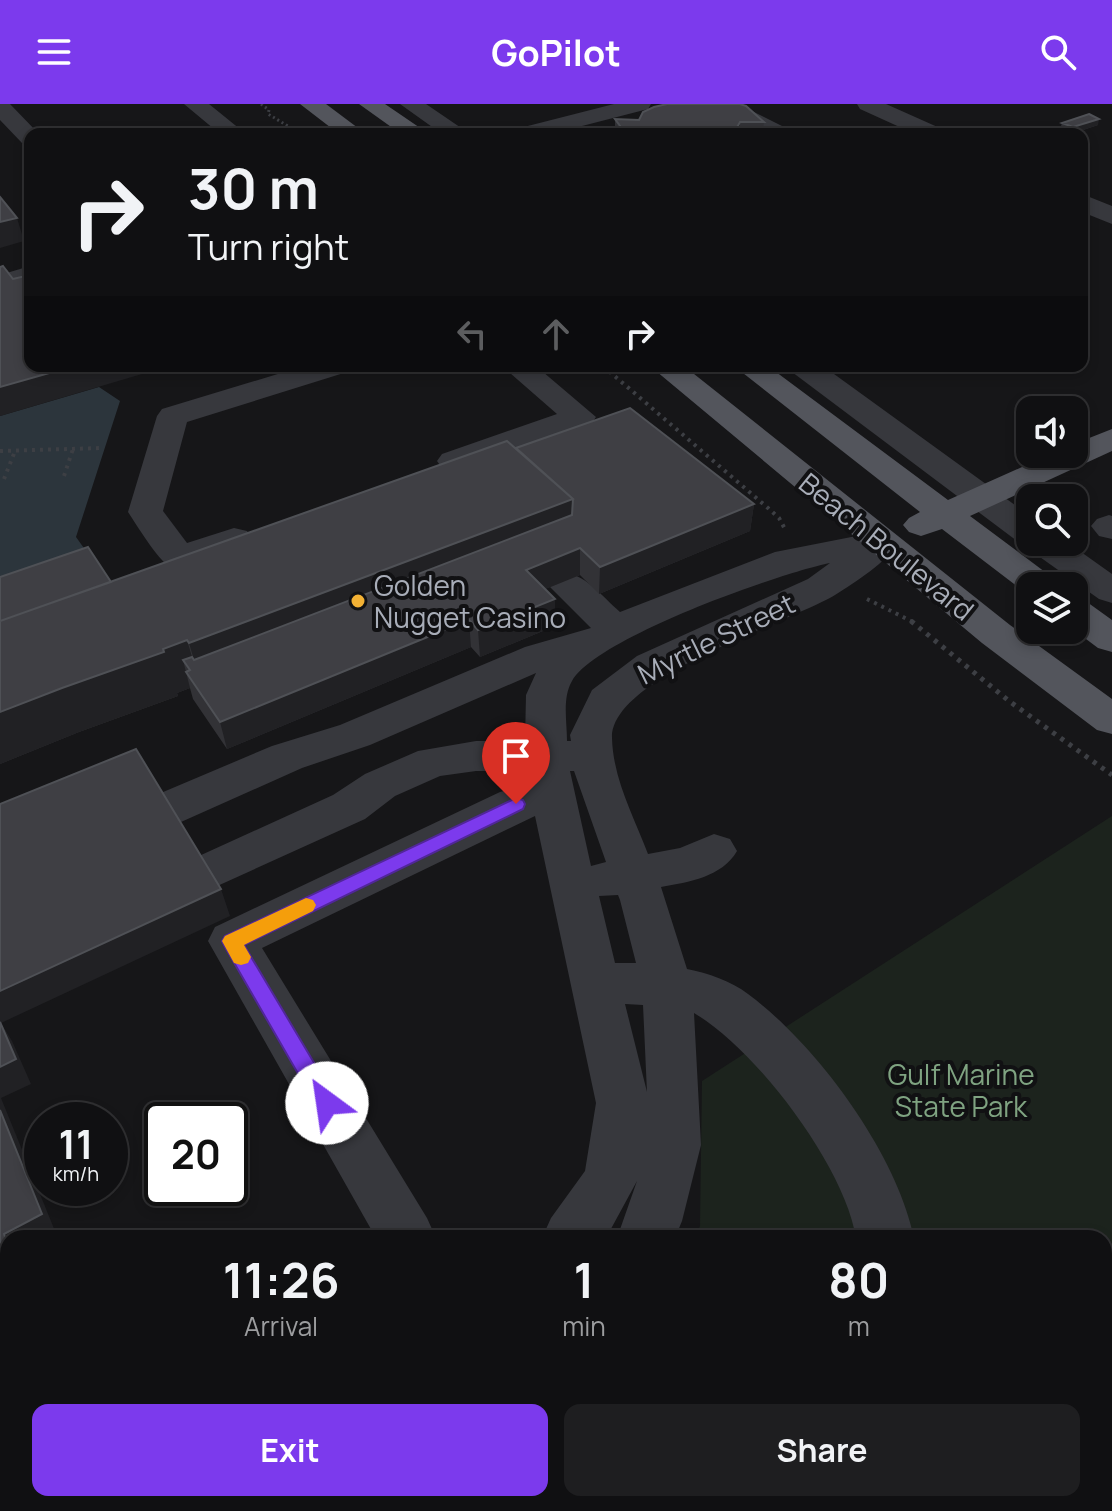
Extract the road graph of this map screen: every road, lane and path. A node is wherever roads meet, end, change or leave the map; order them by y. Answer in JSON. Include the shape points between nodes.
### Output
{"nodes":[{"id":1,"x":195,"y":104,"type":"edge"},
{"id":2,"x":261,"y":104,"type":"edge"},
{"id":3,"x":311,"y":104,"type":"edge"},
{"id":4,"x":370,"y":104,"type":"edge"},
{"id":5,"x":411,"y":104,"type":"edge"},
{"id":6,"x":640,"y":104,"type":"edge"},
{"id":7,"x":721,"y":104,"type":"edge"},
{"id":8,"x":868,"y":104,"type":"edge"},
{"id":9,"x":0,"y":107,"type":"edge"},
{"id":10,"x":594,"y":125,"type":"edge"},
{"id":11,"x":226,"y":128,"type":"edge"},
{"id":12,"x":290,"y":128,"type":"edge"},
{"id":13,"x":345,"y":128,"type":"edge"},
{"id":14,"x":408,"y":128,"type":"edge"},
{"id":15,"x":449,"y":128,"type":"edge"},
{"id":16,"x":571,"y":128,"type":"edge"},
{"id":17,"x":768,"y":128,"type":"edge"},
{"id":18,"x":921,"y":128,"type":"edge"},
{"id":19,"x":24,"y":132,"type":"edge"},
{"id":20,"x":1088,"y":205,"type":"edge"},
{"id":21,"x":1112,"y":216,"type":"edge"},
{"id":22,"x":24,"y":276,"type":"edge"},
{"id":23,"x":2,"y":283,"type":"edge"},
{"id":24,"x":316,"y":372,"type":"edge"},
{"id":25,"x":524,"y":372,"type":"edge"},
{"id":26,"x":610,"y":372,"type":"edge"},
{"id":27,"x":672,"y":372,"type":"edge"},
{"id":28,"x":757,"y":372,"type":"edge"},
{"id":29,"x":811,"y":372,"type":"edge"},
{"id":30,"x":1112,"y":439,"type":"edge"},
{"id":31,"x":103,"y":448,"type":"dead end"},
{"id":32,"x":73,"y":449,"type":"junction"},
{"id":33,"x":0,"y":451,"type":"edge"},
{"id":34,"x":15,"y":451,"type":"junction"},
{"id":35,"x":448,"y":473,"type":"edge"},
{"id":36,"x":64,"y":476,"type":"dead end"},
{"id":37,"x":4,"y":479,"type":"dead end"},
{"id":38,"x":981,"y":498,"type":"junction"},
{"id":39,"x":944,"y":515,"type":"junction"},
{"id":40,"x":1016,"y":523,"type":"edge"},
{"id":41,"x":266,"y":528,"type":"edge"},
{"id":42,"x":794,"y":538,"type":"dead end"},
{"id":43,"x":882,"y":542,"type":"junction"},
{"id":44,"x":1063,"y":556,"type":"edge"},
{"id":45,"x":1021,"y":572,"type":"edge"},
{"id":46,"x":564,"y":582,"type":"edge"},
{"id":47,"x":1112,"y":591,"type":"edge"},
{"id":48,"x":874,"y":604,"type":"dead end"},
{"id":49,"x":1088,"y":621,"type":"edge"},
{"id":50,"x":610,"y":632,"type":"junction"},
{"id":51,"x":1112,"y":639,"type":"edge"},
{"id":52,"x":1112,"y":720,"type":"edge"},
{"id":53,"x":593,"y":757,"type":"junction"},
{"id":54,"x":1112,"y":775,"type":"edge"},
{"id":55,"x":549,"y":776,"type":"junction"},
{"id":56,"x":165,"y":810,"type":"edge"},
{"id":57,"x":714,"y":851,"type":"dead end"},
{"id":58,"x":204,"y":874,"type":"edge"},
{"id":59,"x":633,"y":876,"type":"junction"},
{"id":60,"x":574,"y":884,"type":"junction"},
{"id":61,"x":596,"y":983,"type":"junction"},
{"id":62,"x":667,"y":985,"type":"junction"},
{"id":63,"x":402,"y":1230,"type":"edge"},
{"id":64,"x":577,"y":1230,"type":"edge"},
{"id":65,"x":650,"y":1230,"type":"edge"},
{"id":66,"x":883,"y":1230,"type":"edge"}],
"edges":[{"from":1,"to":11,"type":"street"},
{"from":2,"to":12,"type":"path"},
{"from":3,"to":13,"type":"main road"},
{"from":4,"to":14,"type":"main road"},
{"from":5,"to":15,"type":"street"},
{"from":6,"to":10,"type":"street"},
{"from":7,"to":17,"type":"street"},
{"from":8,"to":18,"type":"street"},
{"from":9,"to":19,"type":"street"},
{"from":10,"to":16,"type":"street"},
{"from":20,"to":21,"type":"street"},
{"from":22,"to":23,"type":"street"},
{"from":24,"to":41,"type":"street","via":[[173,416],[145,512],[180,558]]},
{"from":25,"to":35,"type":"street","via":[[580,417]]},
{"from":26,"to":42,"type":"path","via":[[768,508]]},
{"from":27,"to":43,"type":"main road","name":"Beach Boulevard"},
{"from":28,"to":39,"type":"main road","name":"Beach Boulevard"},
{"from":29,"to":38,"type":"street"},
{"from":30,"to":38,"type":"main road","name":"Myrtle Street"},
{"from":31,"to":32,"type":"path"},
{"from":32,"to":34,"type":"path"},
{"from":32,"to":36,"type":"path"},
{"from":33,"to":34,"type":"path"},
{"from":34,"to":37,"type":"path"},
{"from":38,"to":39,"type":"main road","name":"Myrtle Street"},
{"from":38,"to":40,"type":"street"},
{"from":39,"to":43,"type":"main road","name":"Myrtle Street"},
{"from":39,"to":45,"type":"main road","name":"Beach Boulevard"},
{"from":43,"to":50,"type":"street","via":[[788,560]]},
{"from":43,"to":52,"type":"main road","name":"Beach Boulevard"},
{"from":43,"to":53,"type":"street","name":"Myrtle Street","via":[[821,587],[628,680],[606,700],[591,735]]},
{"from":44,"to":47,"type":"street"},
{"from":46,"to":50,"type":"street"},
{"from":48,"to":54,"type":"path","via":[[914,622],[1009,701]]},
{"from":49,"to":51,"type":"main road"},
{"from":50,"to":55,"type":"street","via":[[556,672],[546,695]]},
{"from":50,"to":56,"type":"street","via":[[539,656]]},
{"from":53,"to":55,"type":"street"},
{"from":53,"to":59,"type":"street","name":"Myrtle Street"},
{"from":55,"to":58,"type":"street","via":[[454,758],[433,762]]},
{"from":55,"to":60,"type":"street"},
{"from":55,"to":63,"type":"street","via":[[516,804],[232,941]]},
{"from":57,"to":59,"type":"street","via":[[689,864]]},
{"from":59,"to":60,"type":"street"},
{"from":59,"to":62,"type":"street","name":"Myrtle Street"},
{"from":60,"to":61,"type":"street"},
{"from":61,"to":62,"type":"street"},
{"from":61,"to":64,"type":"street","via":[[623,1103],[620,1151],[605,1195]]},
{"from":62,"to":65,"type":"street","name":"Myrtle Street","via":[[674,1145]]},
{"from":62,"to":66,"type":"street","via":[[709,996],[781,1056],[846,1145],[879,1209]]}]}
